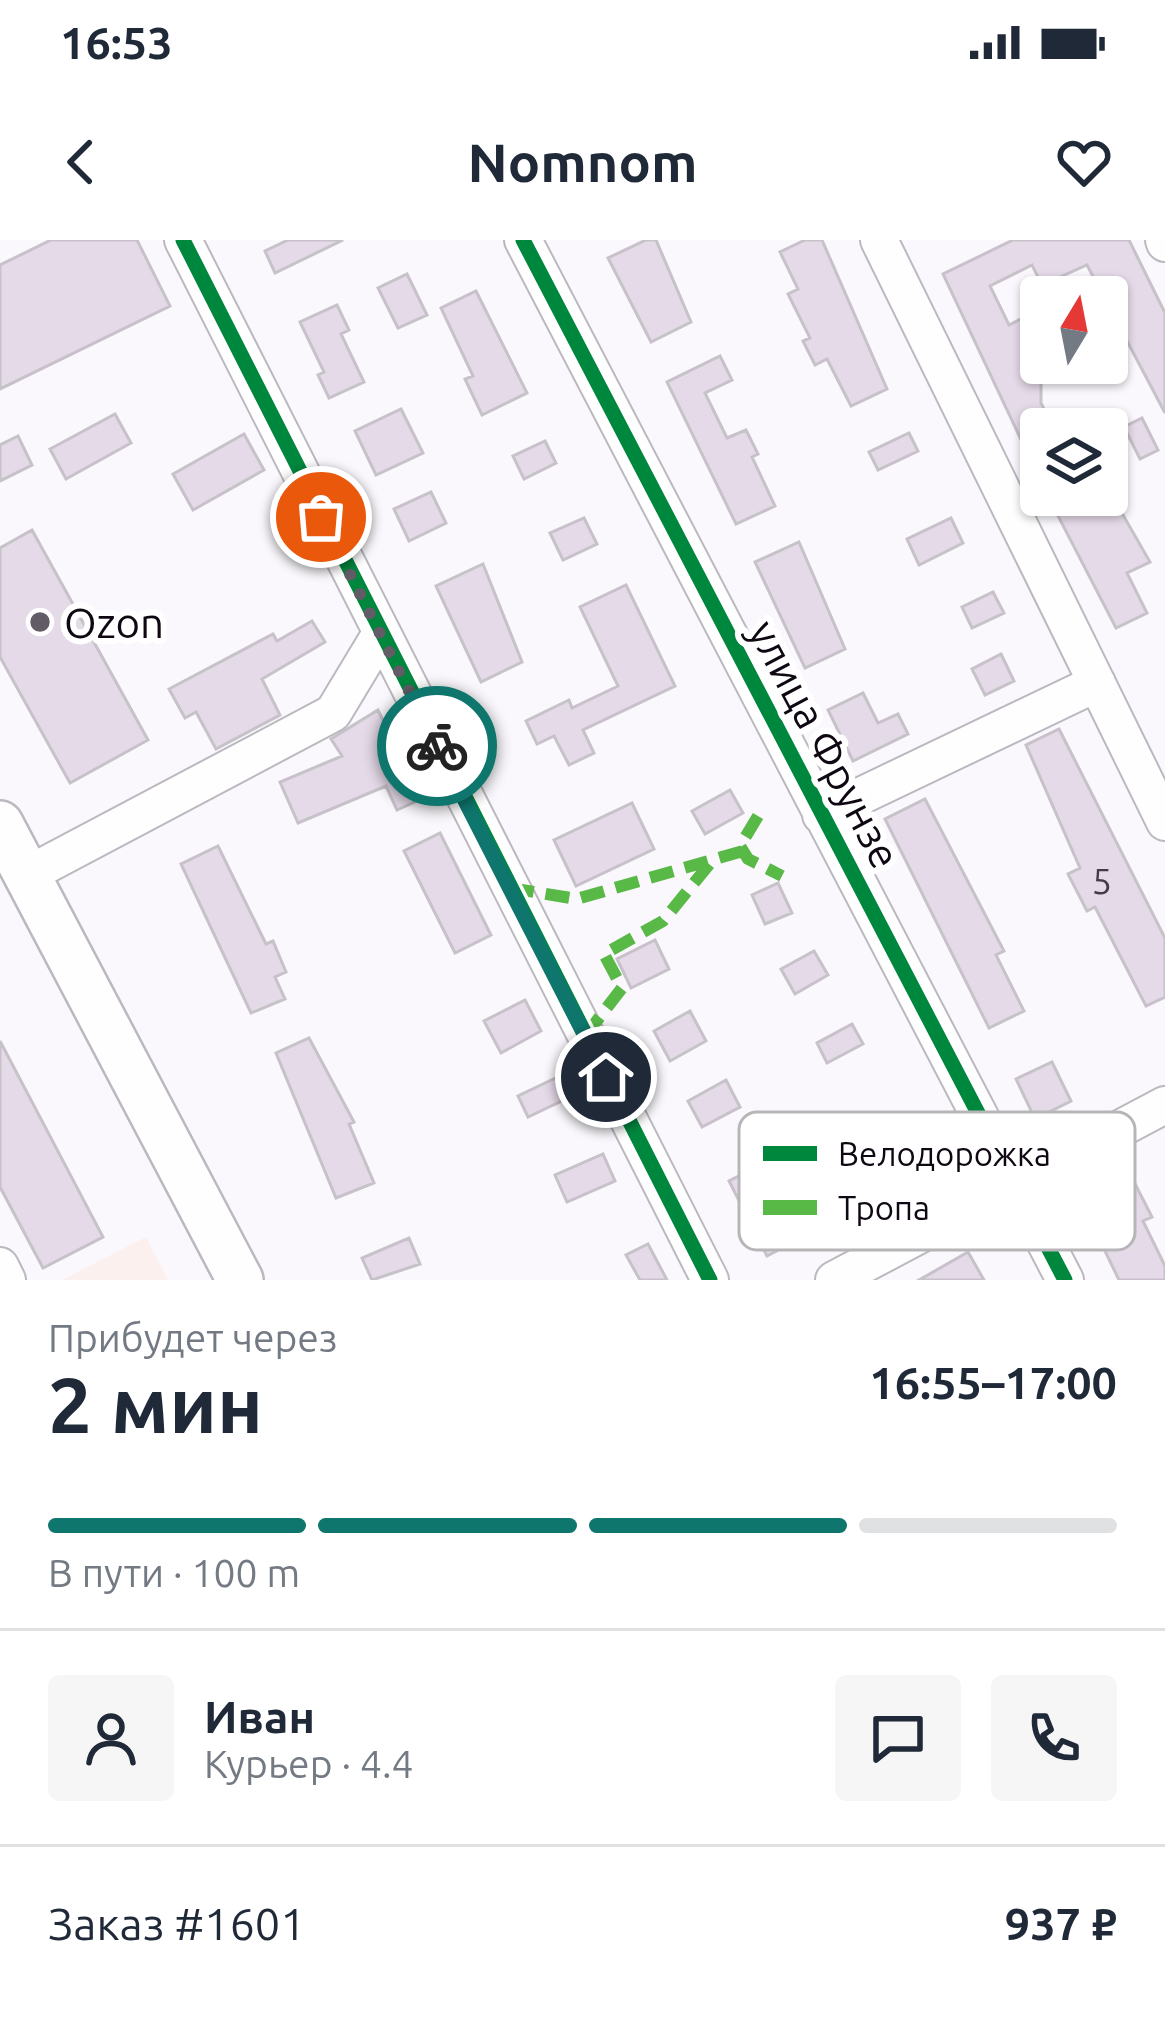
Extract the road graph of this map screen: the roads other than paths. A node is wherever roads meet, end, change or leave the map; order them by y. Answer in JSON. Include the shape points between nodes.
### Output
{"nodes":[{"id":1,"x":183,"y":240,"type":"edge"},
{"id":2,"x":524,"y":240,"type":"edge"},
{"id":3,"x":879,"y":240,"type":"edge"},
{"id":4,"x":380,"y":635,"type":"junction"},
{"id":5,"x":1097,"y":683,"type":"junction"},
{"id":6,"x":821,"y":815,"type":"junction"},
{"id":7,"x":1165,"y":822,"type":"edge"},
{"id":8,"x":0,"y":824,"type":"edge"},
{"id":9,"x":27,"y":875,"type":"junction"},
{"id":10,"x":1165,"y":1105,"type":"edge"},
{"id":11,"x":976,"y":1112,"type":"edge"},
{"id":12,"x":1135,"y":1121,"type":"edge"},
{"id":13,"x":892,"y":1250,"type":"edge"},
{"id":14,"x":1049,"y":1250,"type":"edge"},
{"id":15,"x":0,"y":1266,"type":"edge"},
{"id":16,"x":7,"y":1280,"type":"edge"},
{"id":17,"x":240,"y":1280,"type":"edge"},
{"id":18,"x":710,"y":1280,"type":"edge"},
{"id":19,"x":834,"y":1280,"type":"edge"},
{"id":20,"x":1065,"y":1280,"type":"edge"}],
"edges":[{"from":1,"to":4,"type":"street"},
{"from":2,"to":6,"type":"street","name":"улица Фрунзе"},
{"from":3,"to":5,"type":"street"},
{"from":4,"to":9,"type":"street","via":[[333,713]]},
{"from":4,"to":18,"type":"street"},
{"from":5,"to":6,"type":"street"},
{"from":5,"to":7,"type":"street"},
{"from":6,"to":11,"type":"street","name":"улица Фрунзе"},
{"from":8,"to":9,"type":"main road"},
{"from":9,"to":17,"type":"main road"},
{"from":10,"to":12,"type":"street"},
{"from":13,"to":19,"type":"street"},
{"from":14,"to":20,"type":"street","name":"улица Фрунзе"},
{"from":15,"to":16,"type":"street"}]}
